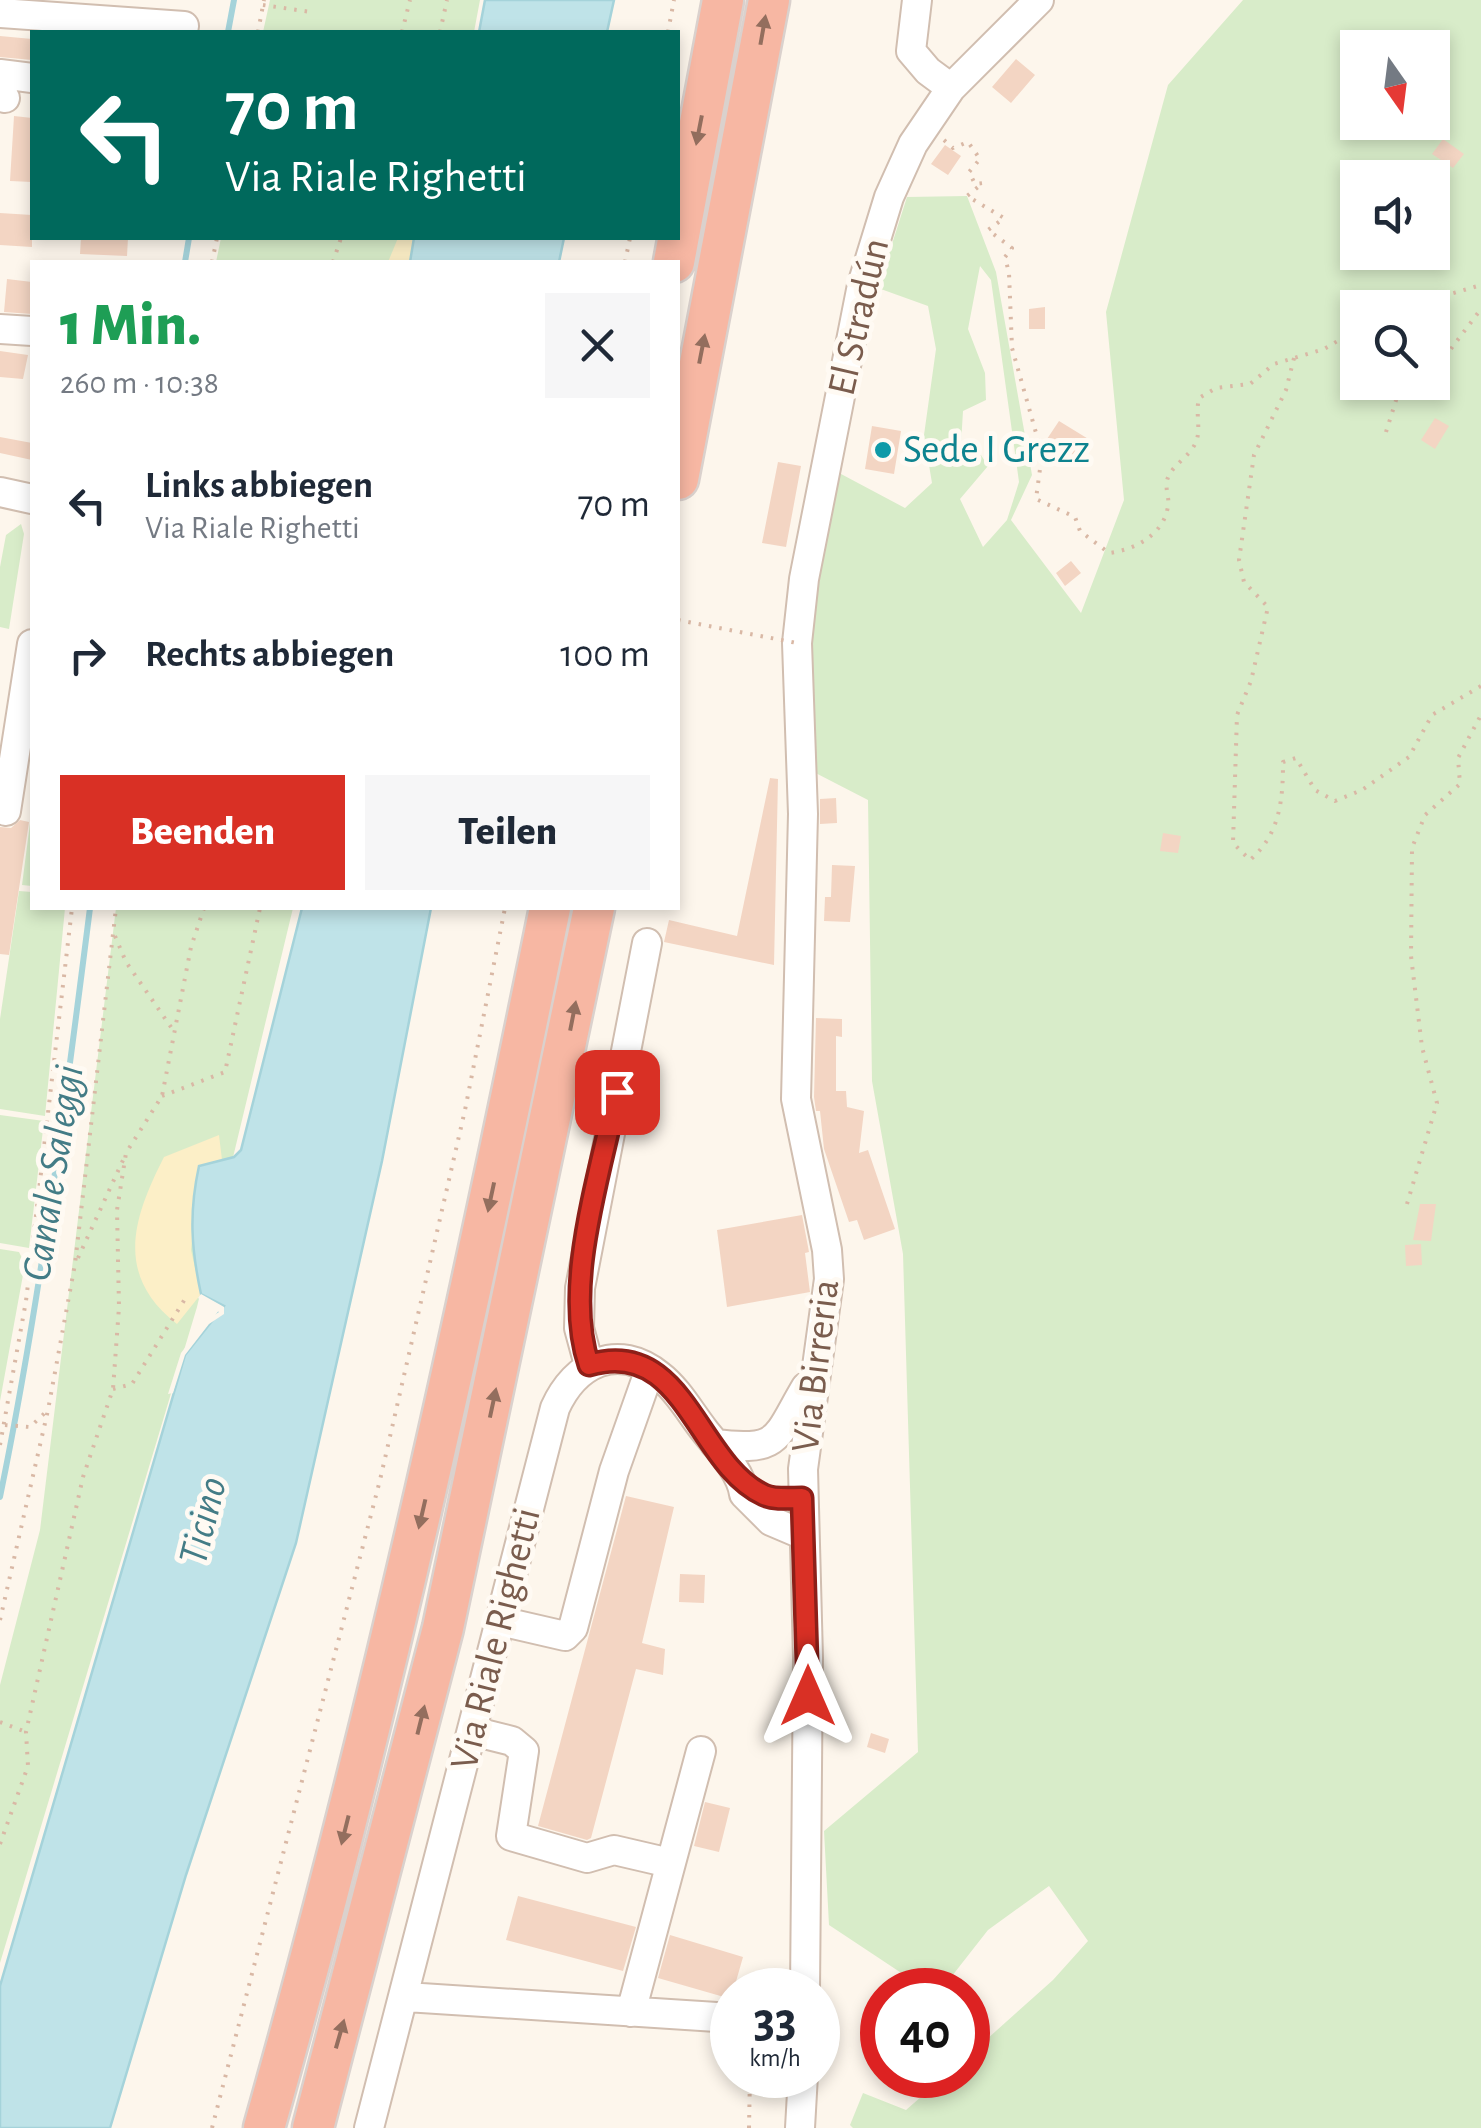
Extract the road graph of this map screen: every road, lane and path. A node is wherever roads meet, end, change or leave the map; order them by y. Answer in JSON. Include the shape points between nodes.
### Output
{"nodes":[{"id":1,"x":410,"y":0,"type":"edge"},
{"id":2,"x":447,"y":0,"type":"edge"},
{"id":3,"x":674,"y":0,"type":"edge"},
{"id":4,"x":724,"y":0,"type":"edge"},
{"id":5,"x":769,"y":0,"type":"edge"},
{"id":6,"x":916,"y":0,"type":"edge"},
{"id":7,"x":1040,"y":0,"type":"edge"},
{"id":8,"x":264,"y":3,"type":"edge"},
{"id":9,"x":311,"y":12,"type":"dead end"},
{"id":10,"x":0,"y":13,"type":"edge"},
{"id":11,"x":184,"y":26,"type":"dead end"},
{"id":12,"x":258,"y":30,"type":"edge"},
{"id":13,"x":402,"y":30,"type":"edge"},
{"id":14,"x":440,"y":30,"type":"edge"},
{"id":15,"x":668,"y":30,"type":"edge"},
{"id":16,"x":30,"y":79,"type":"edge"},
{"id":17,"x":951,"y":88,"type":"junction"},
{"id":18,"x":2,"y":90,"type":"edge"},
{"id":19,"x":926,"y":122,"type":"junction"},
{"id":20,"x":680,"y":231,"type":"edge"},
{"id":21,"x":1481,"y":285,"type":"edge"},
{"id":22,"x":1450,"y":294,"type":"edge"},
{"id":23,"x":1481,"y":308,"type":"edge"},
{"id":24,"x":0,"y":328,"type":"edge"},
{"id":25,"x":30,"y":331,"type":"edge"},
{"id":26,"x":1340,"y":340,"type":"edge"},
{"id":27,"x":1450,"y":350,"type":"edge"},
{"id":28,"x":1294,"y":358,"type":"junction"},
{"id":29,"x":1396,"y":400,"type":"edge"},
{"id":30,"x":1386,"y":432,"type":"dead end"},
{"id":31,"x":680,"y":468,"type":"edge"},
{"id":32,"x":0,"y":492,"type":"edge"},
{"id":33,"x":30,"y":499,"type":"edge"},
{"id":34,"x":680,"y":620,"type":"edge"},
{"id":35,"x":789,"y":641,"type":"junction"},
{"id":36,"x":30,"y":657,"type":"edge"},
{"id":37,"x":798,"y":686,"type":"joint"},
{"id":38,"x":1481,"y":686,"type":"edge"},
{"id":39,"x":1481,"y":716,"type":"edge"},
{"id":40,"x":6,"y":811,"type":"dead end"},
{"id":41,"x":72,"y":910,"type":"edge"},
{"id":42,"x":116,"y":910,"type":"edge"},
{"id":43,"x":204,"y":910,"type":"edge"},
{"id":44,"x":260,"y":910,"type":"edge"},
{"id":45,"x":504,"y":910,"type":"edge"},
{"id":46,"x":550,"y":910,"type":"edge"},
{"id":47,"x":594,"y":910,"type":"edge"},
{"id":48,"x":113,"y":932,"type":"junction"},
{"id":49,"x":647,"y":943,"type":"dead end"},
{"id":50,"x":175,"y":1032,"type":"junction"},
{"id":51,"x":162,"y":1096,"type":"junction"},
{"id":52,"x":126,"y":1154,"type":"junction"},
{"id":53,"x":1406,"y":1204,"type":"dead end"},
{"id":54,"x":75,"y":1264,"type":"junction"},
{"id":55,"x":185,"y":1299,"type":"dead end"},
{"id":56,"x":589,"y":1365,"type":"junction"},
{"id":57,"x":650,"y":1369,"type":"junction"},
{"id":58,"x":816,"y":1371,"type":"junction"},
{"id":59,"x":112,"y":1389,"type":"junction"},
{"id":60,"x":48,"y":1410,"type":"junction"},
{"id":61,"x":8,"y":1425,"type":"junction"},
{"id":62,"x":715,"y":1444,"type":"junction"},
{"id":63,"x":0,"y":1445,"type":"edge"},
{"id":64,"x":742,"y":1482,"type":"junction"},
{"id":65,"x":802,"y":1498,"type":"junction"},
{"id":66,"x":804,"y":1535,"type":"junction"},
{"id":67,"x":0,"y":1620,"type":"edge"},
{"id":68,"x":500,"y":1621,"type":"junction"},
{"id":69,"x":0,"y":1722,"type":"edge"},
{"id":70,"x":472,"y":1731,"type":"junction"},
{"id":71,"x":26,"y":1732,"type":"junction"},
{"id":72,"x":701,"y":1751,"type":"dead end"},
{"id":73,"x":0,"y":1844,"type":"edge"},
{"id":74,"x":657,"y":1860,"type":"dead end"},
{"id":75,"x":806,"y":1968,"type":"edge"},
{"id":76,"x":406,"y":1997,"type":"junction"},
{"id":77,"x":631,"y":2012,"type":"junction"},
{"id":78,"x":710,"y":2017,"type":"edge"},
{"id":79,"x":750,"y":2098,"type":"edge"},
{"id":80,"x":802,"y":2098,"type":"edge"},
{"id":81,"x":212,"y":2128,"type":"edge"},
{"id":82,"x":264,"y":2128,"type":"edge"},
{"id":83,"x":313,"y":2128,"type":"edge"},
{"id":84,"x":369,"y":2128,"type":"edge"},
{"id":85,"x":749,"y":2128,"type":"edge"},
{"id":86,"x":800,"y":2128,"type":"edge"}],
"edges":[{"from":1,"to":13,"type":"path"},
{"from":2,"to":14,"type":"path"},
{"from":3,"to":15,"type":"path"},
{"from":4,"to":20,"type":"highway","one_way":true},
{"from":31,"to":5,"type":"highway","one_way":true},
{"from":6,"to":17,"type":"street","via":[[912,51]]},
{"from":7,"to":17,"type":"street","name":"El Stradún"},
{"from":8,"to":9,"type":"path"},
{"from":8,"to":12,"type":"path"},
{"from":10,"to":11,"type":"street"},
{"from":16,"to":18,"type":"street"},
{"from":17,"to":19,"type":"street","name":"El Stradún"},
{"from":19,"to":28,"type":"path","via":[[953,148],[968,142],[980,159],[969,172],[975,184],[984,182],[967,196],[1004,218],[988,230],[1012,248],[1004,257],[1012,348],[1042,454],[1036,499],[1075,518],[1098,548],[1130,550],[1154,534],[1169,503],[1170,474],[1199,432],[1199,398],[1216,388],[1250,384],[1274,364]]},
{"from":19,"to":35,"type":"street","name":"El Stradún","via":[[889,197],[862,285]]},
{"from":21,"to":22,"type":"path"},
{"from":23,"to":27,"type":"path"},
{"from":24,"to":25,"type":"street"},
{"from":26,"to":28,"type":"path"},
{"from":28,"to":38,"type":"path","via":[[1254,455],[1238,560],[1244,582],[1268,607],[1237,715],[1233,844],[1250,860],[1267,845],[1280,814],[1282,762],[1296,758],[1315,790],[1335,801],[1410,757],[1432,715]]},
{"from":29,"to":30,"type":"path"},
{"from":32,"to":33,"type":"street"},
{"from":34,"to":35,"type":"path","bridge":true},
{"from":35,"to":37,"type":"street","name":"El Stradún"},
{"from":36,"to":40,"type":"street"},
{"from":37,"to":58,"type":"street","name":"Via Birreria","via":[[796,1099],[829,1280]]},
{"from":39,"to":53,"type":"path","via":[[1458,758],[1460,784],[1425,815],[1412,848],[1411,956],[1422,1047],[1437,1103]]},
{"from":41,"to":61,"type":"path"},
{"from":42,"to":48,"type":"path"},
{"from":43,"to":50,"type":"path"},
{"from":44,"to":51,"type":"path","via":[[225,1072]]},
{"from":45,"to":81,"type":"path","via":[[380,1480]]},
{"from":46,"to":82,"type":"highway","one_way":true,"via":[[426,1498]]},
{"from":83,"to":47,"type":"highway","one_way":true,"via":[[443,1628]]},
{"from":48,"to":50,"type":"path"},
{"from":48,"to":54,"type":"path"},
{"from":49,"to":56,"type":"street","via":[[580,1288],[579,1328]]},
{"from":50,"to":51,"type":"path"},
{"from":51,"to":52,"type":"path"},
{"from":52,"to":54,"type":"path"},
{"from":52,"to":59,"type":"path","via":[[117,1210]]},
{"from":54,"to":60,"type":"path"},
{"from":55,"to":59,"type":"path","via":[[132,1384]]},
{"from":56,"to":57,"type":"street","via":[[624,1361]]},
{"from":56,"to":68,"type":"street","name":"Via Riale Righetti","via":[[569,1381],[555,1408]]},
{"from":57,"to":62,"type":"street"},
{"from":57,"to":68,"type":"street","via":[[614,1470],[574,1628],[565,1636]]},
{"from":58,"to":62,"type":"street","via":[[771,1442],[752,1448]]},
{"from":58,"to":65,"type":"street","name":"Via Birreria"},
{"from":59,"to":71,"type":"path","via":[[82,1477]]},
{"from":60,"to":61,"type":"path","via":[[30,1428]]},
{"from":60,"to":67,"type":"path"},
{"from":61,"to":63,"type":"path"},
{"from":62,"to":64,"type":"street"},
{"from":64,"to":65,"type":"street","via":[[769,1497]]},
{"from":64,"to":66,"type":"street","via":[[744,1494],[771,1520]]},
{"from":65,"to":66,"type":"street","name":"Via Birreria"},
{"from":66,"to":75,"type":"street","name":"Via Birreria"},
{"from":68,"to":70,"type":"street","name":"Via Riale Righetti"},
{"from":69,"to":71,"type":"path"},
{"from":70,"to":74,"type":"street","via":[[512,1741],[524,1751],[511,1836],[587,1858],[614,1850]]},
{"from":70,"to":76,"type":"street","name":"Via Riale Righetti"},
{"from":71,"to":73,"type":"path","via":[[28,1766]]},
{"from":72,"to":77,"type":"street"},
{"from":76,"to":77,"type":"street"},
{"from":76,"to":84,"type":"street","name":"Via Riale Righetti"},
{"from":77,"to":78,"type":"street"},
{"from":79,"to":85,"type":"path"},
{"from":80,"to":86,"type":"street"}]}
